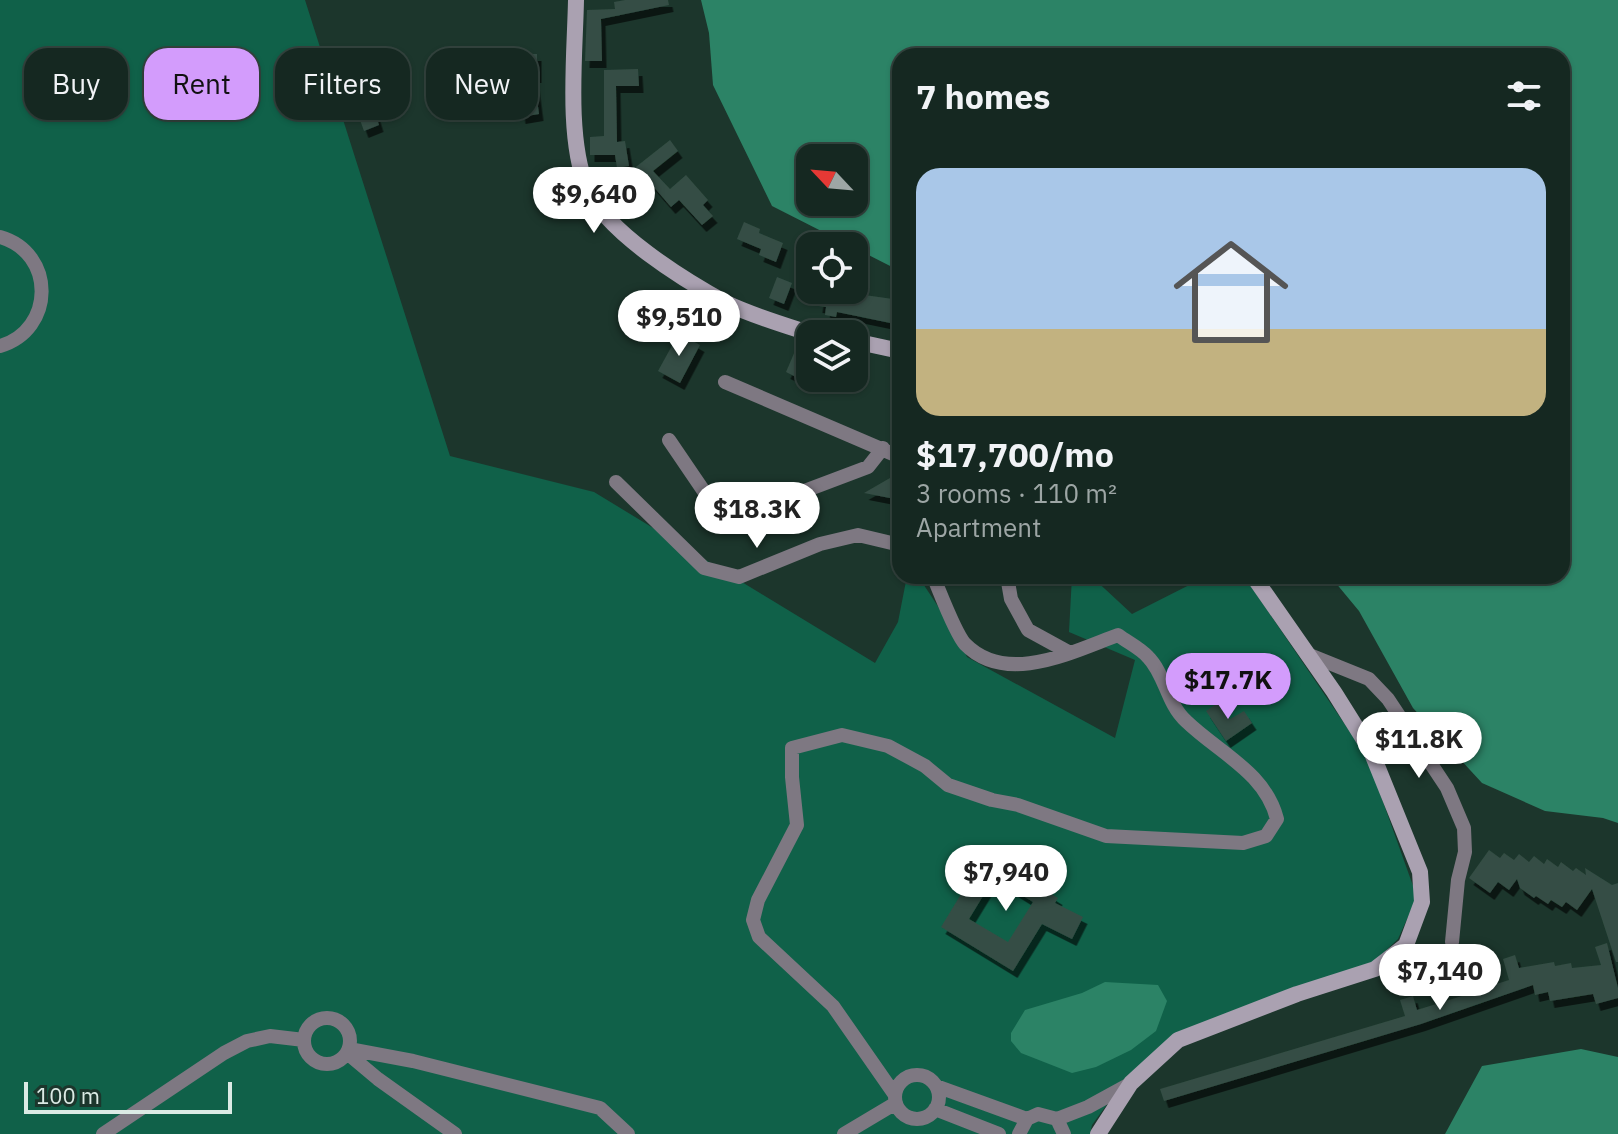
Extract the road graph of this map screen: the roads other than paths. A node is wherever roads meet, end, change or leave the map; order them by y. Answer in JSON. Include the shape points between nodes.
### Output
{"nodes":[{"id":1,"x":576,"y":0,"type":"edge"},
{"id":2,"x":0,"y":237,"type":"edge"},
{"id":3,"x":796,"y":328,"type":"edge"},
{"id":4,"x":868,"y":344,"type":"edge"},
{"id":5,"x":0,"y":346,"type":"edge"},
{"id":6,"x":892,"y":349,"type":"edge"},
{"id":7,"x":725,"y":382,"type":"dead end"},
{"id":8,"x":669,"y":440,"type":"dead end"},
{"id":9,"x":883,"y":448,"type":"junction"},
{"id":10,"x":892,"y":453,"type":"edge"},
{"id":11,"x":616,"y":482,"type":"dead end"},
{"id":12,"x":892,"y":543,"type":"edge"},
{"id":13,"x":937,"y":584,"type":"edge"},
{"id":14,"x":1008,"y":584,"type":"edge"},
{"id":15,"x":1259,"y":584,"type":"edge"},
{"id":16,"x":1070,"y":653,"type":"junction"},
{"id":17,"x":1307,"y":654,"type":"junction"},
{"id":18,"x":1452,"y":942,"type":"dead end"},
{"id":19,"x":304,"y":1040,"type":"junction"},
{"id":20,"x":348,"y":1051,"type":"junction"},
{"id":21,"x":1131,"y":1083,"type":"junction"},
{"id":22,"x":936,"y":1086,"type":"junction"},
{"id":23,"x":896,"y":1099,"type":"junction"},
{"id":24,"x":935,"y":1109,"type":"junction"},
{"id":25,"x":914,"y":1118,"type":"junction"},
{"id":26,"x":1027,"y":1119,"type":"junction"},
{"id":27,"x":1057,"y":1119,"type":"junction"},
{"id":28,"x":103,"y":1134,"type":"edge"},
{"id":29,"x":455,"y":1134,"type":"edge"},
{"id":30,"x":628,"y":1134,"type":"edge"},
{"id":31,"x":844,"y":1134,"type":"edge"},
{"id":32,"x":914,"y":1134,"type":"edge"},
{"id":33,"x":999,"y":1134,"type":"edge"},
{"id":34,"x":1019,"y":1134,"type":"edge"},
{"id":35,"x":1064,"y":1134,"type":"edge"},
{"id":36,"x":1098,"y":1134,"type":"edge"}],
"edges":[{"from":1,"to":3,"type":"main road","via":[[578,156],[603,216],[654,258],[727,303]]},
{"from":2,"to":5,"type":"street","via":[[31,258],[43,296],[32,325]]},
{"from":4,"to":6,"type":"main road"},
{"from":7,"to":9,"type":"street"},
{"from":8,"to":9,"type":"street","via":[[703,490],[729,506],[751,507],[868,467]]},
{"from":9,"to":10,"type":"street"},
{"from":11,"to":12,"type":"street","via":[[704,568],[739,577],[820,544],[858,535]]},
{"from":13,"to":16,"type":"street","via":[[964,643],[987,660],[1028,666]]},
{"from":14,"to":16,"type":"street","via":[[1028,630]]},
{"from":15,"to":17,"type":"main road"},
{"from":16,"to":23,"type":"street","via":[[1118,635],[1149,658],[1184,720],[1243,766],[1272,799],[1277,819],[1266,836],[1243,843],[1106,836],[948,785],[888,746],[842,735],[792,748],[797,825],[753,920],[759,937],[833,1006]]},
{"from":17,"to":18,"type":"street","via":[[1369,679],[1447,788],[1465,840]]},
{"from":17,"to":21,"type":"main road","via":[[1371,751],[1420,872],[1422,902],[1406,945],[1375,969],[1178,1040]]},
{"from":19,"to":20,"type":"street","via":[[306,1052],[318,1063],[337,1063]]},
{"from":19,"to":20,"type":"street","via":[[314,1021],[333,1018],[348,1030]]},
{"from":19,"to":28,"type":"street","via":[[270,1036],[247,1041]]},
{"from":20,"to":29,"type":"street"},
{"from":20,"to":30,"type":"street","via":[[413,1061],[600,1108]]},
{"from":21,"to":27,"type":"street"},
{"from":21,"to":36,"type":"main road"},
{"from":22,"to":23,"type":"street","via":[[913,1075],[904,1079]]},
{"from":22,"to":24,"type":"street"},
{"from":22,"to":26,"type":"street"},
{"from":23,"to":25,"type":"street","via":[[906,1116]]},
{"from":23,"to":31,"type":"street"},
{"from":24,"to":25,"type":"street"},
{"from":24,"to":33,"type":"street"},
{"from":25,"to":32,"type":"street"},
{"from":26,"to":27,"type":"street","via":[[1038,1114]]},
{"from":26,"to":34,"type":"street"},
{"from":27,"to":35,"type":"street"}]}
